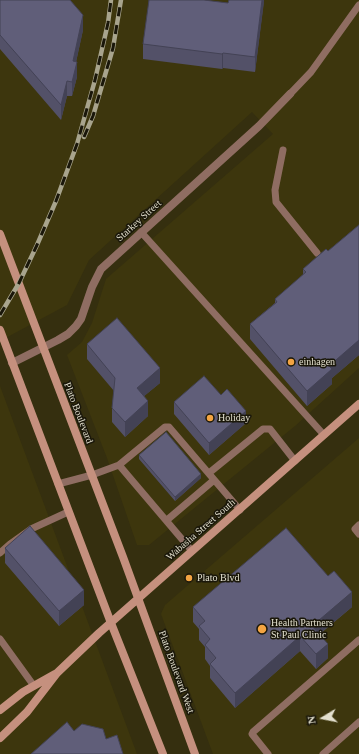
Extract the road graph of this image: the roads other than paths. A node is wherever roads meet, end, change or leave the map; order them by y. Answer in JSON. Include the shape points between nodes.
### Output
{"nodes":[{"id":1,"x":359,"y":6,"type":"edge"},
{"id":2,"x":290,"y":94,"type":"joint"},
{"id":3,"x":283,"y":150,"type":"dead end"},
{"id":4,"x":141,"y":232,"type":"junction"},
{"id":5,"x":0,"y":234,"type":"edge"},
{"id":6,"x":317,"y":253,"type":"dead end"},
{"id":7,"x":0,"y":330,"type":"edge"},
{"id":8,"x":43,"y":349,"type":"junction"},
{"id":9,"x":12,"y":363,"type":"junction"},
{"id":10,"x":359,"y":404,"type":"edge"},
{"id":11,"x":324,"y":435,"type":"junction"},
{"id":12,"x":295,"y":461,"type":"junction"},
{"id":13,"x":119,"y":465,"type":"junction"},
{"id":14,"x":209,"y":473,"type":"junction"},
{"id":15,"x":92,"y":475,"type":"junction"},
{"id":16,"x":214,"y":480,"type":"junction"},
{"id":17,"x":58,"y":484,"type":"junction"},
{"id":18,"x":240,"y":510,"type":"junction"},
{"id":19,"x":68,"y":512,"type":"junction"},
{"id":20,"x":167,"y":520,"type":"junction"},
{"id":21,"x":359,"y":525,"type":"edge"},
{"id":22,"x":359,"y":534,"type":"edge"},
{"id":23,"x":192,"y":551,"type":"junction"},
{"id":24,"x":0,"y":553,"type":"edge"},
{"id":25,"x":138,"y":598,"type":"junction"},
{"id":26,"x":110,"y":623,"type":"junction"},
{"id":27,"x":0,"y":639,"type":"edge"},
{"id":28,"x":359,"y":640,"type":"edge"},
{"id":29,"x":57,"y":673,"type":"junction"},
{"id":30,"x":34,"y":686,"type":"junction"},
{"id":31,"x":0,"y":710,"type":"edge"},
{"id":32,"x":359,"y":722,"type":"edge"},
{"id":33,"x":0,"y":738,"type":"edge"},
{"id":34,"x":163,"y":754,"type":"edge"},
{"id":35,"x":195,"y":754,"type":"edge"},
{"id":36,"x":268,"y":754,"type":"edge"},
{"id":37,"x":323,"y":754,"type":"edge"}],
"edges":[{"from":1,"to":2,"type":"lane","via":[[311,72]]},
{"from":2,"to":4,"type":"street","name":"Starkey Street"},
{"from":3,"to":6,"type":"lane","via":[[275,190],[276,202]]},
{"from":4,"to":8,"type":"street","name":"Starkey Street","via":[[101,269],[76,326]]},
{"from":4,"to":11,"type":"lane"},
{"from":5,"to":8,"type":"main road","name":"Plato Boulevard"},
{"from":7,"to":9,"type":"main road"},
{"from":8,"to":9,"type":"street","name":"Starkey Street"},
{"from":8,"to":15,"type":"main road","name":"Plato Boulevard"},
{"from":9,"to":17,"type":"main road"},
{"from":10,"to":11,"type":"main road","name":"Wabasha Street South"},
{"from":11,"to":12,"type":"main road","name":"Wabasha Street South"},
{"from":12,"to":14,"type":"lane","via":[[270,429],[263,429]]},
{"from":12,"to":18,"type":"main road","name":"Wabasha Street South"},
{"from":13,"to":14,"type":"lane","via":[[165,427],[169,427]]},
{"from":13,"to":15,"type":"lane"},
{"from":13,"to":20,"type":"lane"},
{"from":14,"to":16,"type":"lane"},
{"from":15,"to":17,"type":"lane"},
{"from":15,"to":25,"type":"main road","name":"Plato Boulevard"},
{"from":16,"to":18,"type":"lane"},
{"from":16,"to":20,"type":"lane"},
{"from":17,"to":19,"type":"main road"},
{"from":18,"to":23,"type":"main road","name":"Wabasha Street South"},
{"from":19,"to":24,"type":"lane","via":[[31,529]]},
{"from":19,"to":26,"type":"main road"},
{"from":20,"to":23,"type":"lane"},
{"from":21,"to":22,"type":"lane","via":[[355,529]]},
{"from":23,"to":25,"type":"main road","name":"Wabasha Street South"},
{"from":25,"to":26,"type":"main road","name":"Wabasha Street South"},
{"from":25,"to":35,"type":"main road","name":"Plato Boulevard West"},
{"from":26,"to":29,"type":"main road","name":"Wabasha Street South"},
{"from":26,"to":34,"type":"main road"},
{"from":27,"to":30,"type":"lane"},
{"from":28,"to":36,"type":"lane","via":[[253,732]]},
{"from":29,"to":30,"type":"main road","name":"Wabasha Street South"},
{"from":29,"to":33,"type":"main road","name":"Wabasha Street South","via":[[27,712]]},
{"from":30,"to":31,"type":"main road","name":"Wabasha Street South"},
{"from":32,"to":37,"type":"lane"}]}
